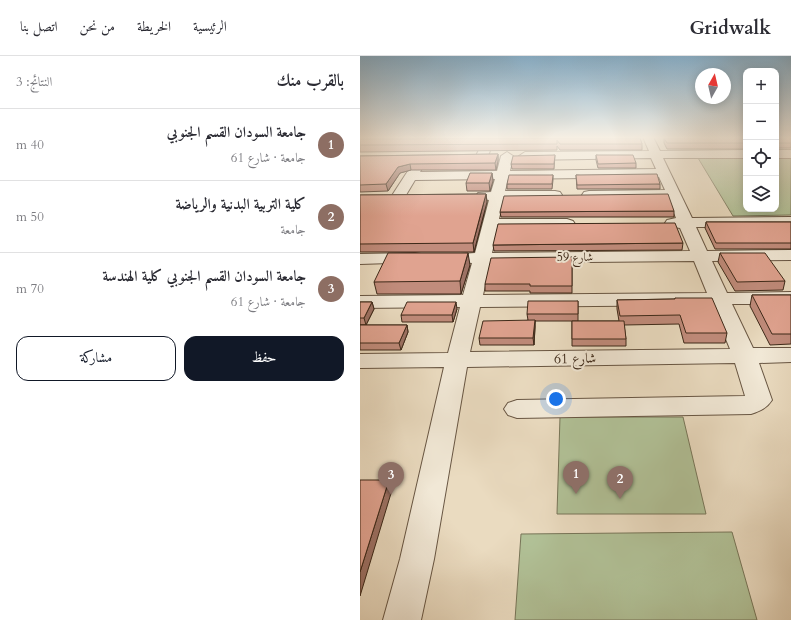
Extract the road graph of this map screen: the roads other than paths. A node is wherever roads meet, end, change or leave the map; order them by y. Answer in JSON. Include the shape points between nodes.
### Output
{"nodes":[{"id":1,"x":421,"y":163,"type":"edge"},
{"id":2,"x":503,"y":163,"type":"edge"},
{"id":3,"x":583,"y":163,"type":"edge"},
{"id":4,"x":660,"y":163,"type":"edge"},
{"id":5,"x":664,"y":173,"type":"junction"},
{"id":6,"x":559,"y":174,"type":"junction"},
{"id":7,"x":584,"y":174,"type":"junction"},
{"id":8,"x":617,"y":174,"type":"junction"},
{"id":9,"x":502,"y":175,"type":"junction"},
{"id":10,"x":411,"y":176,"type":"junction"},
{"id":11,"x":620,"y":194,"type":"junction"},
{"id":12,"x":674,"y":194,"type":"junction"},
{"id":13,"x":566,"y":195,"type":"junction"},
{"id":14,"x":413,"y":196,"type":"edge"},
{"id":15,"x":466,"y":196,"type":"edge"},
{"id":16,"x":496,"y":196,"type":"junction"},
{"id":17,"x":383,"y":197,"type":"edge"},
{"id":18,"x":398,"y":197,"type":"junction"},
{"id":19,"x":791,"y":222,"type":"edge"},
{"id":20,"x":656,"y":223,"type":"edge"},
{"id":21,"x":686,"y":223,"type":"junction"},
{"id":22,"x":490,"y":224,"type":"junction"},
{"id":23,"x":580,"y":224,"type":"edge"},
{"id":24,"x":791,"y":255,"type":"edge"},
{"id":25,"x":701,"y":256,"type":"junction"},
{"id":26,"x":360,"y":258,"type":"edge"},
{"id":27,"x":429,"y":258,"type":"edge"},
{"id":28,"x":452,"y":258,"type":"edge"},
{"id":29,"x":482,"y":258,"type":"junction"},
{"id":30,"x":720,"y":298,"type":"junction"},
{"id":31,"x":791,"y":298,"type":"edge"},
{"id":32,"x":471,"y":301,"type":"junction"},
{"id":33,"x":360,"y":302,"type":"edge"},
{"id":34,"x":791,"y":355,"type":"edge"},
{"id":35,"x":745,"y":356,"type":"junction"},
{"id":36,"x":458,"y":360,"type":"junction"},
{"id":37,"x":360,"y":361,"type":"edge"},
{"id":38,"x":517,"y":409,"type":"dead end"},
{"id":39,"x":402,"y":620,"type":"edge"}],
"edges":[{"from":1,"to":10,"type":"street"},
{"from":2,"to":9,"type":"street"},
{"from":3,"to":7,"type":"street"},
{"from":4,"to":5,"type":"street"},
{"from":5,"to":8,"type":"street"},
{"from":5,"to":12,"type":"street"},
{"from":6,"to":7,"type":"street"},
{"from":6,"to":9,"type":"street"},
{"from":6,"to":13,"type":"street"},
{"from":7,"to":8,"type":"street"},
{"from":8,"to":11,"type":"street"},
{"from":9,"to":10,"type":"street"},
{"from":9,"to":16,"type":"street"},
{"from":10,"to":18,"type":"street"},
{"from":11,"to":12,"type":"street"},
{"from":11,"to":13,"type":"street"},
{"from":12,"to":21,"type":"street"},
{"from":13,"to":16,"type":"street"},
{"from":14,"to":18,"type":"street"},
{"from":15,"to":16,"type":"street"},
{"from":16,"to":22,"type":"street"},
{"from":17,"to":18,"type":"street"},
{"from":19,"to":21,"type":"street"},
{"from":20,"to":21,"type":"street"},
{"from":21,"to":25,"type":"street"},
{"from":22,"to":23,"type":"street"},
{"from":22,"to":29,"type":"street"},
{"from":24,"to":25,"type":"street","name":"شارع 59"},
{"from":25,"to":29,"type":"street","name":"شارع 59"},
{"from":25,"to":30,"type":"street"},
{"from":26,"to":27,"type":"street"},
{"from":28,"to":29,"type":"street","name":"شارع 59"},
{"from":29,"to":32,"type":"street"},
{"from":30,"to":31,"type":"street"},
{"from":30,"to":32,"type":"street"},
{"from":30,"to":35,"type":"street"},
{"from":32,"to":33,"type":"street"},
{"from":32,"to":36,"type":"street"},
{"from":34,"to":35,"type":"street","name":"شارع 61"},
{"from":35,"to":36,"type":"street","name":"شارع 61"},
{"from":35,"to":38,"type":"street","via":[[759,400],[750,405]]},
{"from":36,"to":37,"type":"street","name":"شارع 61"},
{"from":36,"to":39,"type":"street"}]}
